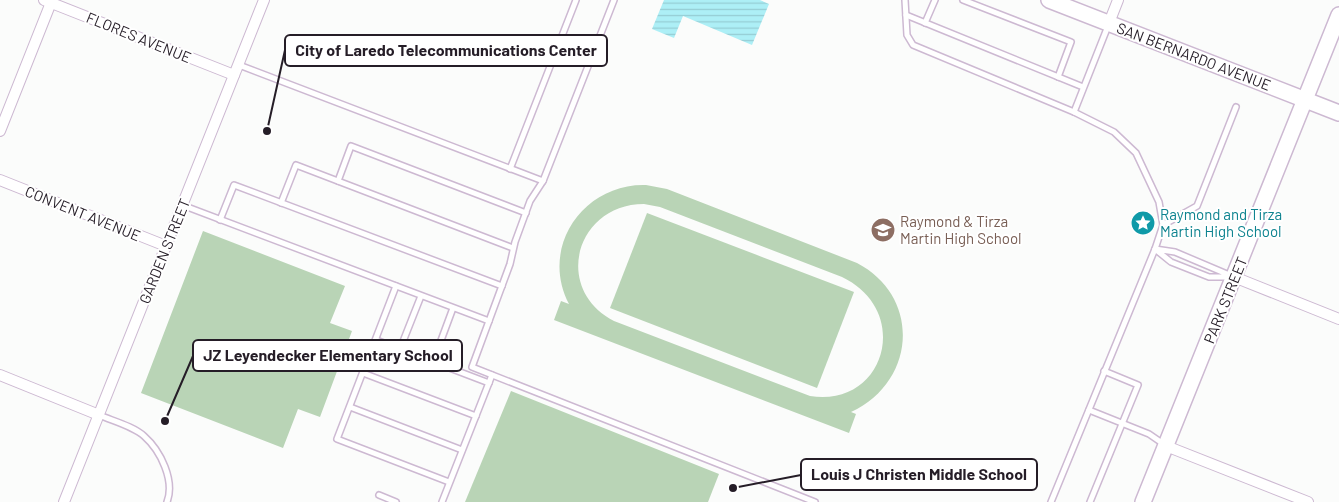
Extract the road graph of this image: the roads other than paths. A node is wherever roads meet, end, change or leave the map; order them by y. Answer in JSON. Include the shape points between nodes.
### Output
{"nodes":[{"id":1,"x":264,"y":0,"type":"edge"},
{"id":2,"x":576,"y":0,"type":"edge"},
{"id":3,"x":614,"y":0,"type":"edge"},
{"id":4,"x":905,"y":0,"type":"edge"},
{"id":5,"x":935,"y":0,"type":"edge"},
{"id":6,"x":963,"y":0,"type":"edge"},
{"id":7,"x":1049,"y":0,"type":"edge"},
{"id":8,"x":1118,"y":0,"type":"edge"},
{"id":9,"x":49,"y":1,"type":"edge"},
{"id":10,"x":1339,"y":14,"type":"edge"},
{"id":11,"x":906,"y":16,"type":"junction"},
{"id":12,"x":925,"y":23,"type":"junction"},
{"id":13,"x":1109,"y":23,"type":"junction"},
{"id":14,"x":238,"y":64,"type":"junction"},
{"id":15,"x":234,"y":75,"type":"junction"},
{"id":16,"x":1058,"y":77,"type":"junction"},
{"id":17,"x":1083,"y":87,"type":"junction"},
{"id":18,"x":1306,"y":99,"type":"junction"},
{"id":19,"x":1236,"y":107,"type":"dead end"},
{"id":20,"x":1074,"y":112,"type":"junction"},
{"id":21,"x":1339,"y":112,"type":"edge"},
{"id":22,"x":0,"y":131,"type":"edge"},
{"id":23,"x":510,"y":169,"type":"junction"},
{"id":24,"x":0,"y":180,"type":"edge"},
{"id":25,"x":338,"y":181,"type":"junction"},
{"id":26,"x":542,"y":181,"type":"junction"},
{"id":27,"x":281,"y":203,"type":"junction"},
{"id":28,"x":182,"y":205,"type":"junction"},
{"id":29,"x":526,"y":213,"type":"junction"},
{"id":30,"x":220,"y":220,"type":"junction"},
{"id":31,"x":1163,"y":226,"type":"junction"},
{"id":32,"x":166,"y":246,"type":"junction"},
{"id":33,"x":513,"y":248,"type":"junction"},
{"id":34,"x":1155,"y":249,"type":"junction"},
{"id":35,"x":1234,"y":277,"type":"junction"},
{"id":36,"x":396,"y":286,"type":"junction"},
{"id":37,"x":502,"y":286,"type":"junction"},
{"id":38,"x":421,"y":296,"type":"junction"},
{"id":39,"x":453,"y":308,"type":"junction"},
{"id":40,"x":1339,"y":319,"type":"edge"},
{"id":41,"x":489,"y":321,"type":"junction"},
{"id":42,"x":376,"y":340,"type":"junction"},
{"id":43,"x":400,"y":349,"type":"junction"},
{"id":44,"x":433,"y":362,"type":"junction"},
{"id":45,"x":1104,"y":371,"type":"junction"},
{"id":46,"x":363,"y":373,"type":"junction"},
{"id":47,"x":0,"y":375,"type":"edge"},
{"id":48,"x":492,"y":375,"type":"junction"},
{"id":49,"x":489,"y":383,"type":"junction"},
{"id":50,"x":350,"y":407,"type":"junction"},
{"id":51,"x":1089,"y":410,"type":"junction"},
{"id":52,"x":99,"y":415,"type":"junction"},
{"id":53,"x":476,"y":416,"type":"junction"},
{"id":54,"x":1122,"y":423,"type":"junction"},
{"id":55,"x":1166,"y":446,"type":"junction"},
{"id":56,"x":462,"y":450,"type":"junction"},
{"id":57,"x":449,"y":482,"type":"junction"},
{"id":58,"x":379,"y":495,"type":"dead end"},
{"id":59,"x":64,"y":502,"type":"edge"},
{"id":60,"x":167,"y":502,"type":"edge"},
{"id":61,"x":396,"y":502,"type":"edge"},
{"id":62,"x":442,"y":502,"type":"edge"},
{"id":63,"x":815,"y":502,"type":"edge"},
{"id":64,"x":1051,"y":502,"type":"edge"},
{"id":65,"x":1090,"y":502,"type":"edge"},
{"id":66,"x":1143,"y":502,"type":"edge"},
{"id":67,"x":1308,"y":502,"type":"edge"}],
"edges":[{"from":1,"to":14,"type":"street","name":"GARDEN STREET"},
{"from":2,"to":23,"type":"lane"},
{"from":3,"to":26,"type":"lane"},
{"from":4,"to":11,"type":"lane"},
{"from":5,"to":12,"type":"lane"},
{"from":6,"to":16,"type":"lane","via":[[1071,42]]},
{"from":7,"to":13,"type":"main road","name":"SAN BERNARDO AVENUE"},
{"from":8,"to":13,"type":"street"},
{"from":9,"to":15,"type":"street","name":"FLORES AVENUE"},
{"from":9,"to":22,"type":"street"},
{"from":10,"to":18,"type":"main road","name":"PARK STREET"},
{"from":11,"to":12,"type":"lane"},
{"from":11,"to":20,"type":"lane","via":[[909,40],[920,49]]},
{"from":12,"to":16,"type":"lane"},
{"from":13,"to":17,"type":"lane"},
{"from":13,"to":18,"type":"main road","name":"SAN BERNARDO AVENUE"},
{"from":14,"to":15,"type":"street","name":"GARDEN STREET"},
{"from":14,"to":23,"type":"lane"},
{"from":15,"to":28,"type":"street","name":"GARDEN STREET"},
{"from":16,"to":17,"type":"lane"},
{"from":17,"to":20,"type":"lane"},
{"from":18,"to":21,"type":"main road","name":"SAN BERNARDO AVENUE"},
{"from":18,"to":35,"type":"main road","name":"PARK STREET"},
{"from":19,"to":31,"type":"lane","via":[[1197,206]]},
{"from":20,"to":31,"type":"lane","via":[[1114,132],[1136,153],[1159,202]]},
{"from":23,"to":26,"type":"lane"},
{"from":24,"to":32,"type":"street","name":"CONVENT AVENUE"},
{"from":25,"to":27,"type":"lane","via":[[296,165]]},
{"from":25,"to":29,"type":"lane","via":[[351,146]]},
{"from":25,"to":33,"type":"lane"},
{"from":26,"to":29,"type":"lane"},
{"from":27,"to":30,"type":"lane","via":[[234,185]]},
{"from":27,"to":37,"type":"lane"},
{"from":28,"to":30,"type":"lane"},
{"from":28,"to":32,"type":"street","name":"GARDEN STREET"},
{"from":29,"to":33,"type":"lane"},
{"from":30,"to":36,"type":"lane"},
{"from":31,"to":34,"type":"lane"},
{"from":32,"to":52,"type":"street","name":"GARDEN STREET"},
{"from":33,"to":37,"type":"lane"},
{"from":34,"to":35,"type":"lane","via":[[1175,252]]},
{"from":34,"to":35,"type":"lane","via":[[1171,262],[1209,277]]},
{"from":34,"to":45,"type":"lane"},
{"from":35,"to":40,"type":"street"},
{"from":35,"to":55,"type":"main road","name":"PARK STREET"},
{"from":36,"to":38,"type":"lane"},
{"from":36,"to":42,"type":"lane"},
{"from":37,"to":41,"type":"lane"},
{"from":38,"to":39,"type":"lane"},
{"from":38,"to":43,"type":"lane"},
{"from":39,"to":41,"type":"lane"},
{"from":39,"to":44,"type":"lane"},
{"from":41,"to":48,"type":"lane","via":[[472,367]]},
{"from":42,"to":43,"type":"lane"},
{"from":42,"to":46,"type":"lane"},
{"from":43,"to":44,"type":"lane"},
{"from":44,"to":49,"type":"lane"},
{"from":45,"to":51,"type":"lane"},
{"from":45,"to":54,"type":"lane","via":[[1138,385]]},
{"from":46,"to":50,"type":"lane"},
{"from":46,"to":53,"type":"lane"},
{"from":47,"to":52,"type":"street"},
{"from":48,"to":49,"type":"lane"},
{"from":48,"to":63,"type":"lane"},
{"from":49,"to":53,"type":"lane"},
{"from":50,"to":56,"type":"lane"},
{"from":50,"to":57,"type":"lane","via":[[337,439]]},
{"from":51,"to":54,"type":"lane"},
{"from":51,"to":64,"type":"lane"},
{"from":52,"to":59,"type":"street","name":"GARDEN STREET"},
{"from":52,"to":60,"type":"lane","via":[[132,429],[148,440],[169,478]]},
{"from":53,"to":56,"type":"lane"},
{"from":54,"to":55,"type":"lane","via":[[1149,434]]},
{"from":54,"to":65,"type":"lane"},
{"from":55,"to":66,"type":"main road","name":"PARK STREET"},
{"from":55,"to":67,"type":"street"},
{"from":56,"to":57,"type":"lane"},
{"from":57,"to":62,"type":"lane"},
{"from":58,"to":61,"type":"lane"}]}
